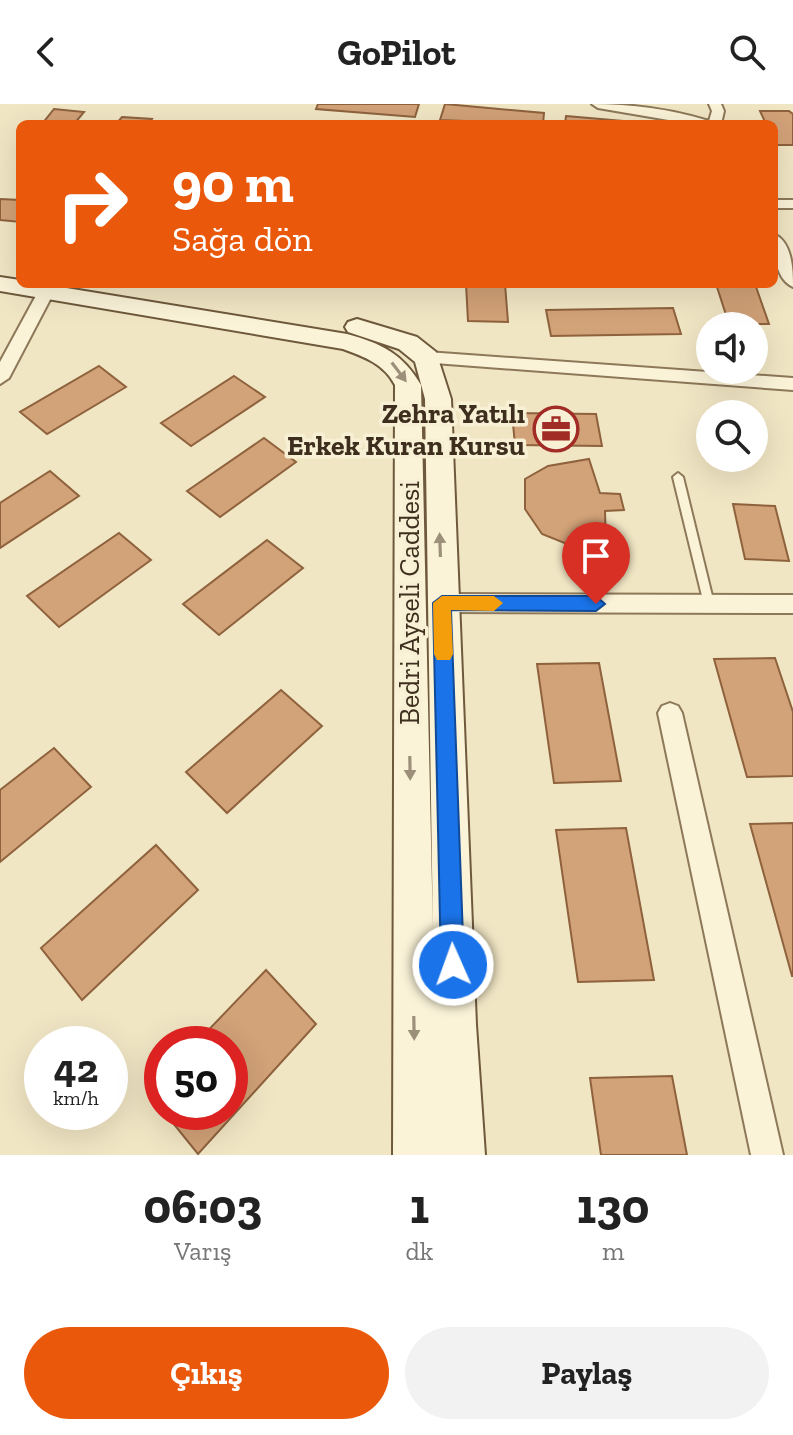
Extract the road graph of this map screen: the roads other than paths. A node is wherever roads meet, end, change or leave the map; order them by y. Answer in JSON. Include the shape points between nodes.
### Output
{"nodes":[{"id":1,"x":598,"y":104,"type":"edge"},
{"id":2,"x":693,"y":120,"type":"edge"},
{"id":3,"x":778,"y":248,"type":"edge"},
{"id":4,"x":793,"y":282,"type":"edge"},
{"id":5,"x":23,"y":288,"type":"edge"},
{"id":6,"x":109,"y":288,"type":"edge"},
{"id":7,"x":46,"y":292,"type":"junction"},
{"id":8,"x":427,"y":358,"type":"junction"},
{"id":9,"x":0,"y":378,"type":"edge"},
{"id":10,"x":793,"y":384,"type":"edge"},
{"id":11,"x":678,"y":477,"type":"dead end"},
{"id":12,"x":442,"y":603,"type":"junction"},
{"id":13,"x":709,"y":604,"type":"junction"},
{"id":14,"x":793,"y":604,"type":"edge"},
{"id":15,"x":670,"y":713,"type":"dead end"},
{"id":16,"x":416,"y":1155,"type":"edge"},
{"id":17,"x":462,"y":1155,"type":"edge"},
{"id":18,"x":767,"y":1155,"type":"edge"}],
"edges":[{"from":1,"to":2,"type":"street"},
{"from":3,"to":4,"type":"street"},
{"from":5,"to":7,"type":"main road","name":"Bedri Ayseli Caddesi"},
{"from":6,"to":8,"type":"main road","via":[[366,328],[408,343]]},
{"from":7,"to":9,"type":"street"},
{"from":7,"to":16,"type":"main road","name":"Bedri Ayseli Caddesi","one_way":true,"via":[[347,342],[378,352],[400,367],[408,385]]},
{"from":8,"to":10,"type":"street"},
{"from":12,"to":8,"type":"main road","name":"Bedri Ayseli Caddesi","one_way":true,"via":[[438,399]]},
{"from":11,"to":13,"type":"lane"},
{"from":12,"to":13,"type":"street"},
{"from":12,"to":17,"type":"main road","name":"Bedri Ayseli Caddesi"},
{"from":13,"to":14,"type":"street"},
{"from":15,"to":18,"type":"street"}]}
